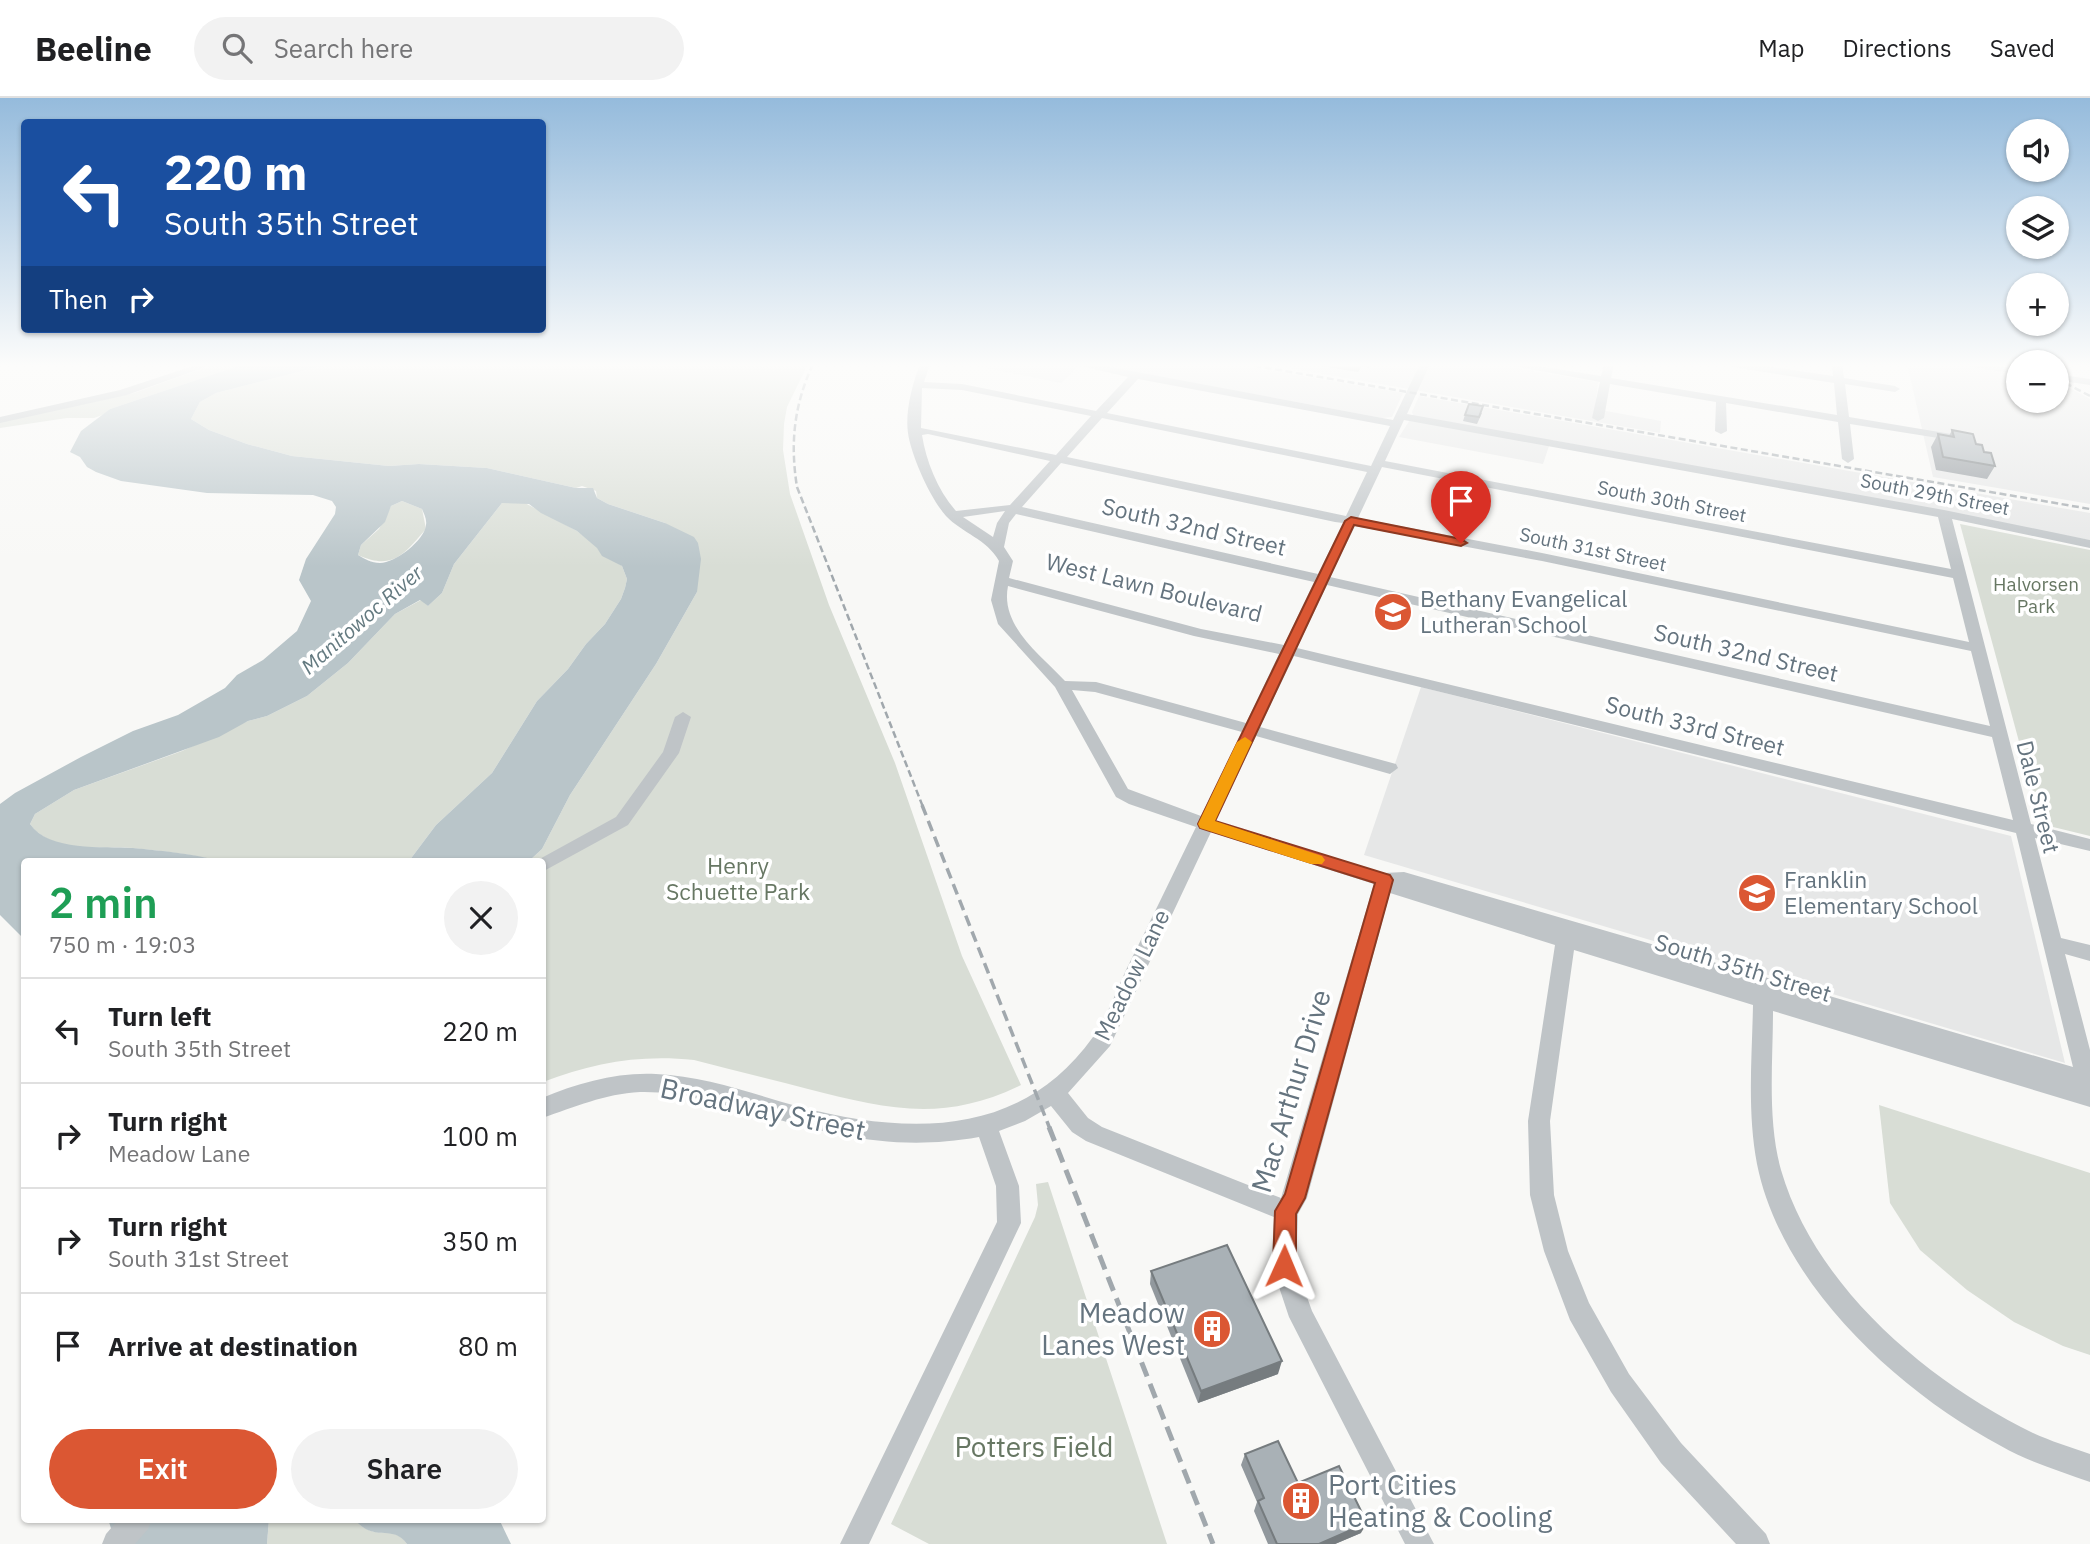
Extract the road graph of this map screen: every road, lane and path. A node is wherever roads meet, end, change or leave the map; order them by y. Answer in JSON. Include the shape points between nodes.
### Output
{"nodes":[{"id":1,"x":921,"y":431,"type":"edge"},
{"id":2,"x":930,"y":431,"type":"edge"},
{"id":3,"x":1084,"y":431,"type":"edge"},
{"id":4,"x":1193,"y":431,"type":"edge"},
{"id":5,"x":1393,"y":431,"type":"edge"},
{"id":6,"x":1465,"y":431,"type":"edge"},
{"id":7,"x":1845,"y":431,"type":"edge"},
{"id":8,"x":1918,"y":431,"type":"edge"},
{"id":9,"x":913,"y":432,"type":"joint"},
{"id":10,"x":1951,"y":437,"type":"edge"},
{"id":11,"x":1059,"y":458,"type":"junction"},
{"id":12,"x":1848,"y":459,"type":"dead end"},
{"id":13,"x":1376,"y":466,"type":"junction"},
{"id":14,"x":1013,"y":509,"type":"junction"},
{"id":15,"x":1944,"y":514,"type":"junction"},
{"id":16,"x":952,"y":515,"type":"junction"},
{"id":17,"x":1351,"y":521,"type":"junction"},
{"id":18,"x":2090,"y":544,"type":"edge"},
{"id":19,"x":999,"y":546,"type":"junction"},
{"id":20,"x":1959,"y":575,"type":"junction"},
{"id":21,"x":1004,"y":578,"type":"junction"},
{"id":22,"x":1322,"y":581,"type":"junction"},
{"id":23,"x":1977,"y":648,"type":"junction"},
{"id":24,"x":1289,"y":650,"type":"junction"},
{"id":25,"x":1062,"y":685,"type":"junction"},
{"id":26,"x":683,"y":717,"type":"dead end"},
{"id":27,"x":1250,"y":730,"type":"junction"},
{"id":28,"x":1998,"y":733,"type":"junction"},
{"id":29,"x":1390,"y":768,"type":"dead end"},
{"id":30,"x":1206,"y":824,"type":"junction"},
{"id":31,"x":2022,"y":829,"type":"junction"},
{"id":32,"x":2090,"y":845,"type":"edge"},
{"id":33,"x":546,"y":863,"type":"edge"},
{"id":34,"x":1384,"y":880,"type":"junction"},
{"id":35,"x":1567,"y":934,"type":"junction"},
{"id":36,"x":2052,"y":943,"type":"junction"},
{"id":37,"x":2090,"y":953,"type":"edge"},
{"id":38,"x":1763,"y":992,"type":"junction"},
{"id":39,"x":2089,"y":1087,"type":"edge"},
{"id":40,"x":1055,"y":1094,"type":"junction"},
{"id":41,"x":546,"y":1107,"type":"edge"},
{"id":42,"x":986,"y":1126,"type":"junction"},
{"id":43,"x":1286,"y":1211,"type":"junction"},
{"id":44,"x":2090,"y":1468,"type":"edge"},
{"id":45,"x":134,"y":1523,"type":"edge"},
{"id":46,"x":116,"y":1544,"type":"edge"},
{"id":47,"x":855,"y":1544,"type":"edge"},
{"id":48,"x":1420,"y":1544,"type":"edge"},
{"id":49,"x":1756,"y":1544,"type":"edge"}],
"edges":[{"from":1,"to":9,"type":"street","name":"South 31st Street"},
{"from":2,"to":11,"type":"street","name":"South 31st Street"},
{"from":3,"to":11,"type":"street"},
{"from":4,"to":13,"type":"street","name":"South 30th Street"},
{"from":5,"to":13,"type":"street","name":"Meadow Lane"},
{"from":6,"to":15,"type":"street","name":"South 29th Street"},
{"from":7,"to":12,"type":"street"},
{"from":8,"to":10,"type":"street"},
{"from":9,"to":16,"type":"street","via":[[926,472]]},
{"from":11,"to":14,"type":"street"},
{"from":11,"to":17,"type":"street","name":"South 31st Street"},
{"from":13,"to":17,"type":"street","name":"Meadow Lane"},
{"from":13,"to":20,"type":"street","name":"South 30th Street"},
{"from":14,"to":16,"type":"street","name":"South 32nd Street"},
{"from":14,"to":19,"type":"street","via":[[1003,523]]},
{"from":14,"to":22,"type":"street","name":"South 32nd Street"},
{"from":15,"to":18,"type":"street","name":"South 29th Street"},
{"from":15,"to":20,"type":"street","name":"Dale Street"},
{"from":16,"to":19,"type":"street"},
{"from":17,"to":22,"type":"street","name":"Meadow Lane"},
{"from":17,"to":23,"type":"street","name":"South 31st Street"},
{"from":19,"to":21,"type":"street","via":[[1006,561]]},
{"from":20,"to":23,"type":"street","name":"Dale Street"},
{"from":21,"to":24,"type":"street","name":"West Lawn Boulevard","via":[[1199,633]]},
{"from":21,"to":25,"type":"street","via":[[998,600],[1005,624]]},
{"from":22,"to":24,"type":"street","name":"Meadow Lane"},
{"from":22,"to":28,"type":"street","name":"South 32nd Street"},
{"from":23,"to":28,"type":"street","name":"Dale Street"},
{"from":24,"to":27,"type":"street","name":"Meadow Lane"},
{"from":24,"to":31,"type":"street","name":"South 33rd Street"},
{"from":25,"to":27,"type":"street","via":[[1096,687]]},
{"from":25,"to":30,"type":"street","name":"South 35th Street","via":[[1122,793]]},
{"from":26,"to":33,"type":"street","via":[[671,753],[622,821]]},
{"from":27,"to":29,"type":"street"},
{"from":27,"to":30,"type":"street","name":"Meadow Lane"},
{"from":28,"to":31,"type":"street","name":"Dale Street"},
{"from":30,"to":34,"type":"street","name":"South 35th Street"},
{"from":30,"to":40,"type":"street","name":"Meadow Lane","via":[[1103,1040]]},
{"from":31,"to":32,"type":"street","name":"South 33rd Street"},
{"from":31,"to":36,"type":"street","name":"Dale Street"},
{"from":34,"to":35,"type":"street","name":"South 35th Street","via":[[1401,891]]},
{"from":34,"to":43,"type":"street","name":"Mac Arthur Drive","via":[[1295,1198]]},
{"from":35,"to":38,"type":"street","name":"South 35th Street"},
{"from":35,"to":49,"type":"street","via":[[1539,1121],[1542,1195],[1556,1251],[1579,1311],[1620,1384],[1671,1453]]},
{"from":36,"to":37,"type":"street"},
{"from":36,"to":39,"type":"street","name":"Dale Street"},
{"from":38,"to":39,"type":"street","name":"South 35th Street"},
{"from":38,"to":44,"type":"street","via":[[1768,1167],[1786,1219],[1824,1281],[1880,1343],[1938,1390],[2011,1437]]},
{"from":40,"to":42,"type":"street","name":"Meadow Lane"},
{"from":40,"to":43,"type":"street","via":[[1080,1125],[1094,1134]]},
{"from":41,"to":42,"type":"street","name":"Broadway Street","via":[[580,1093],[653,1083],[694,1088],[887,1136],[933,1136]]},
{"from":42,"to":47,"type":"street","via":[[1009,1189],[1009,1223]]},
{"from":43,"to":48,"type":"street","name":"Mac Arthur Drive","via":[[1284,1266],[1302,1317]]},
{"from":45,"to":46,"type":"street"}]}
